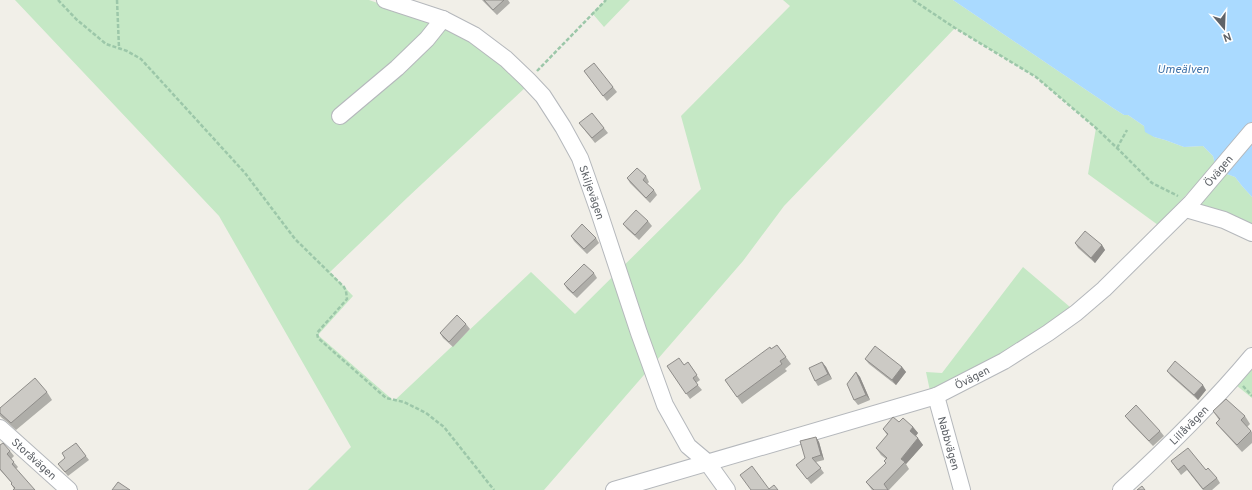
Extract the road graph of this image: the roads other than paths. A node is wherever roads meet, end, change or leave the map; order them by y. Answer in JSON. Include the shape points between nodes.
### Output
{"nodes":[{"id":1,"x":385,"y":0,"type":"edge"},
{"id":2,"x":443,"y":19,"type":"junction"},
{"id":3,"x":340,"y":116,"type":"dead end"},
{"id":4,"x":1252,"y":131,"type":"edge"},
{"id":5,"x":1192,"y":202,"type":"junction"},
{"id":6,"x":1252,"y":233,"type":"edge"},
{"id":7,"x":1252,"y":356,"type":"edge"},
{"id":8,"x":936,"y":396,"type":"junction"},
{"id":9,"x":0,"y":428,"type":"edge"},
{"id":10,"x":707,"y":462,"type":"junction"},
{"id":11,"x":69,"y":490,"type":"edge"},
{"id":12,"x":614,"y":490,"type":"edge"},
{"id":13,"x":727,"y":490,"type":"edge"},
{"id":14,"x":962,"y":490,"type":"edge"},
{"id":15,"x":1120,"y":490,"type":"edge"}],
"edges":[{"from":1,"to":2,"type":"street","name":"Skiljevägen"},
{"from":2,"to":3,"type":"street","via":[[427,39],[397,68]]},
{"from":2,"to":10,"type":"street","name":"Skiljevägen","via":[[474,35],[506,59],[543,96],[563,127],[580,158],[665,405],[688,446]]},
{"from":4,"to":5,"type":"street","name":"Övägen"},
{"from":5,"to":6,"type":"street"},
{"from":5,"to":8,"type":"street","name":"Övägen","via":[[1104,289],[1076,313],[1004,362]]},
{"from":7,"to":15,"type":"street","name":"Lillåvägen","via":[[1161,453]]},
{"from":8,"to":10,"type":"street","name":"Övägen"},
{"from":8,"to":14,"type":"street","name":"Nabbvägen"},
{"from":9,"to":11,"type":"street","name":"Storåvägen"},
{"from":10,"to":12,"type":"street","name":"Övägen"},
{"from":10,"to":13,"type":"street"}]}
